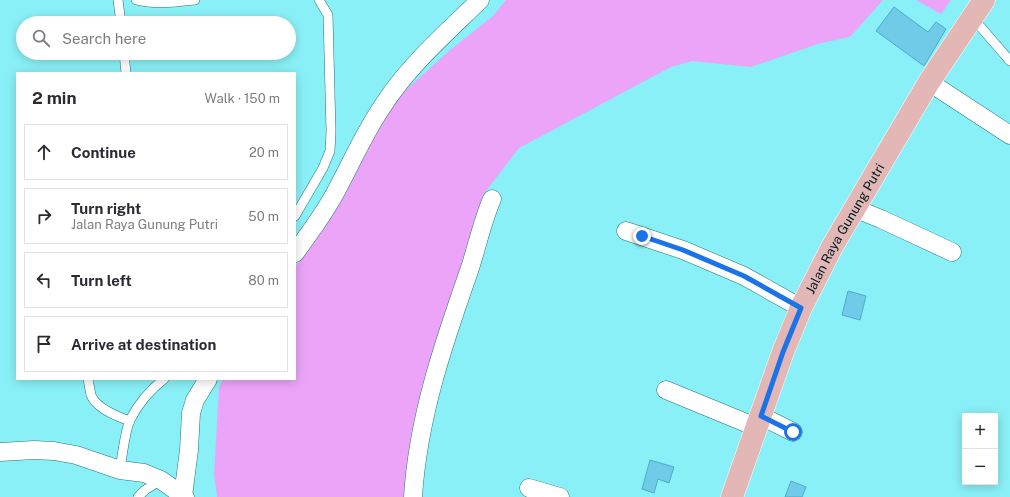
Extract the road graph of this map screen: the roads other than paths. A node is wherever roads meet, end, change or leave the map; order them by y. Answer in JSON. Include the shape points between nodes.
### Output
{"nodes":[{"id":1,"x":118,"y":0,"type":"edge"},
{"id":2,"x":136,"y":0,"type":"edge"},
{"id":3,"x":195,"y":0,"type":"edge"},
{"id":4,"x":319,"y":0,"type":"edge"},
{"id":5,"x":480,"y":0,"type":"edge"},
{"id":6,"x":978,"y":9,"type":"edge"},
{"id":7,"x":120,"y":16,"type":"edge"},
{"id":8,"x":125,"y":60,"type":"edge"},
{"id":9,"x":1010,"y":61,"type":"edge"},
{"id":10,"x":126,"y":72,"type":"edge"},
{"id":11,"x":929,"y":82,"type":"junction"},
{"id":12,"x":1010,"y":135,"type":"edge"},
{"id":13,"x":492,"y":199,"type":"dead end"},
{"id":14,"x":854,"y":208,"type":"junction"},
{"id":15,"x":296,"y":214,"type":"edge"},
{"id":16,"x":626,"y":231,"type":"dead end"},
{"id":17,"x":296,"y":252,"type":"edge"},
{"id":18,"x":952,"y":252,"type":"dead end"},
{"id":19,"x":801,"y":308,"type":"junction"},
{"id":20,"x":88,"y":380,"type":"edge"},
{"id":21,"x":163,"y":380,"type":"edge"},
{"id":22,"x":207,"y":380,"type":"edge"},
{"id":23,"x":666,"y":390,"type":"dead end"},
{"id":24,"x":130,"y":421,"type":"junction"},
{"id":25,"x":759,"y":422,"type":"junction"},
{"id":26,"x":793,"y":432,"type":"dead end"},
{"id":27,"x":0,"y":452,"type":"edge"},
{"id":28,"x":120,"y":470,"type":"junction"},
{"id":29,"x":162,"y":480,"type":"junction"},
{"id":30,"x":529,"y":488,"type":"dead end"},
{"id":31,"x":184,"y":496,"type":"edge"},
{"id":32,"x":138,"y":497,"type":"edge"},
{"id":33,"x":413,"y":497,"type":"edge"},
{"id":34,"x":560,"y":497,"type":"edge"},
{"id":35,"x":732,"y":497,"type":"edge"}],
"edges":[{"from":1,"to":7,"type":"lane"},
{"from":2,"to":3,"type":"lane","via":[[168,4]]},
{"from":4,"to":15,"type":"lane","via":[[328,15],[330,151]]},
{"from":5,"to":17,"type":"street","via":[[433,45],[382,106],[333,197]]},
{"from":6,"to":9,"type":"lane"},
{"from":6,"to":11,"type":"main road","name":"Jalan Raya Gunung Putri"},
{"from":8,"to":10,"type":"lane"},
{"from":11,"to":12,"type":"street"},
{"from":11,"to":14,"type":"main road","name":"Jalan Raya Gunung Putri"},
{"from":13,"to":33,"type":"street","via":[[430,391],[417,453]]},
{"from":14,"to":18,"type":"street"},
{"from":14,"to":19,"type":"main road","name":"Jalan Raya Gunung Putri"},
{"from":16,"to":19,"type":"street","via":[[683,250],[739,273]]},
{"from":19,"to":25,"type":"main road","name":"Jalan Raya Gunung Putri"},
{"from":20,"to":24,"type":"lane","via":[[92,396],[102,407],[113,415]]},
{"from":21,"to":24,"type":"lane","via":[[140,404]]},
{"from":22,"to":31,"type":"street","via":[[191,412]]},
{"from":23,"to":25,"type":"street"},
{"from":24,"to":28,"type":"lane"},
{"from":25,"to":26,"type":"street"},
{"from":25,"to":35,"type":"main road","name":"Jalan Raya Gunung Putri"},
{"from":27,"to":28,"type":"street","via":[[34,450],[67,453]]},
{"from":28,"to":29,"type":"street"},
{"from":29,"to":31,"type":"street"},
{"from":29,"to":32,"type":"lane"},
{"from":30,"to":34,"type":"street"}]}
